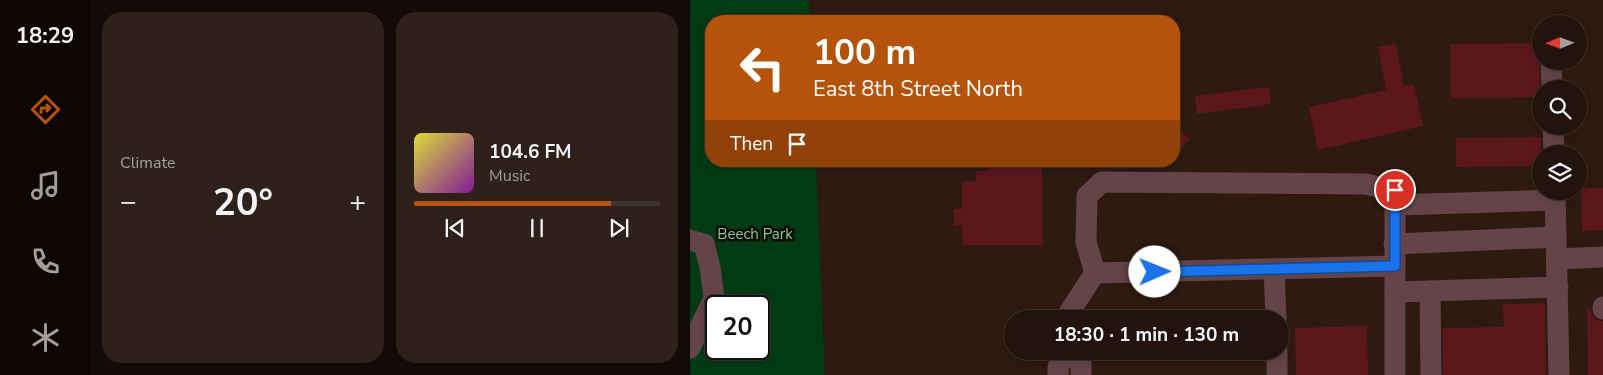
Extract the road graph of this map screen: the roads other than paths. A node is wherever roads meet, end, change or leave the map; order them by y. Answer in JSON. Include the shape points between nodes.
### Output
{"nodes":[{"id":1,"x":1532,"y":196,"type":"edge"},
{"id":2,"x":1395,"y":198,"type":"junction"},
{"id":3,"x":1555,"y":200,"type":"edge"},
{"id":4,"x":1556,"y":237,"type":"junction"},
{"id":5,"x":690,"y":240,"type":"edge"},
{"id":6,"x":1394,"y":244,"type":"junction"},
{"id":7,"x":1603,"y":257,"type":"edge"},
{"id":8,"x":1557,"y":259,"type":"junction"},
{"id":9,"x":1395,"y":266,"type":"junction"},
{"id":10,"x":1274,"y":269,"type":"junction"},
{"id":11,"x":1095,"y":273,"type":"junction"},
{"id":12,"x":1558,"y":286,"type":"junction"},
{"id":13,"x":1430,"y":291,"type":"junction"},
{"id":14,"x":1395,"y":292,"type":"junction"},
{"id":15,"x":1071,"y":310,"type":"edge"},
{"id":16,"x":1276,"y":310,"type":"edge"},
{"id":17,"x":690,"y":348,"type":"edge"},
{"id":18,"x":1063,"y":360,"type":"edge"},
{"id":19,"x":1077,"y":360,"type":"edge"},
{"id":20,"x":1277,"y":360,"type":"edge"},
{"id":21,"x":1058,"y":375,"type":"edge"},
{"id":22,"x":1081,"y":375,"type":"edge"},
{"id":23,"x":1277,"y":375,"type":"edge"},
{"id":24,"x":1395,"y":375,"type":"edge"},
{"id":25,"x":1431,"y":375,"type":"edge"},
{"id":26,"x":1559,"y":375,"type":"edge"}],
"edges":[{"from":1,"to":2,"type":"street"},
{"from":2,"to":6,"type":"street"},
{"from":2,"to":11,"type":"street","via":[[1366,184],[1102,182],[1087,196],[1086,242]]},
{"from":3,"to":4,"type":"street"},
{"from":4,"to":6,"type":"street"},
{"from":4,"to":8,"type":"street"},
{"from":5,"to":17,"type":"street","via":[[704,244],[714,298]]},
{"from":6,"to":9,"type":"street"},
{"from":7,"to":8,"type":"street"},
{"from":8,"to":12,"type":"street"},
{"from":9,"to":10,"type":"street"},
{"from":9,"to":14,"type":"street"},
{"from":10,"to":11,"type":"street"},
{"from":10,"to":16,"type":"street"},
{"from":11,"to":15,"type":"street"},
{"from":12,"to":13,"type":"street"},
{"from":12,"to":26,"type":"street"},
{"from":13,"to":14,"type":"street"},
{"from":13,"to":25,"type":"street"},
{"from":14,"to":24,"type":"street"},
{"from":18,"to":21,"type":"street"},
{"from":19,"to":22,"type":"street","via":[[1081,364]]},
{"from":20,"to":23,"type":"street"}]}
